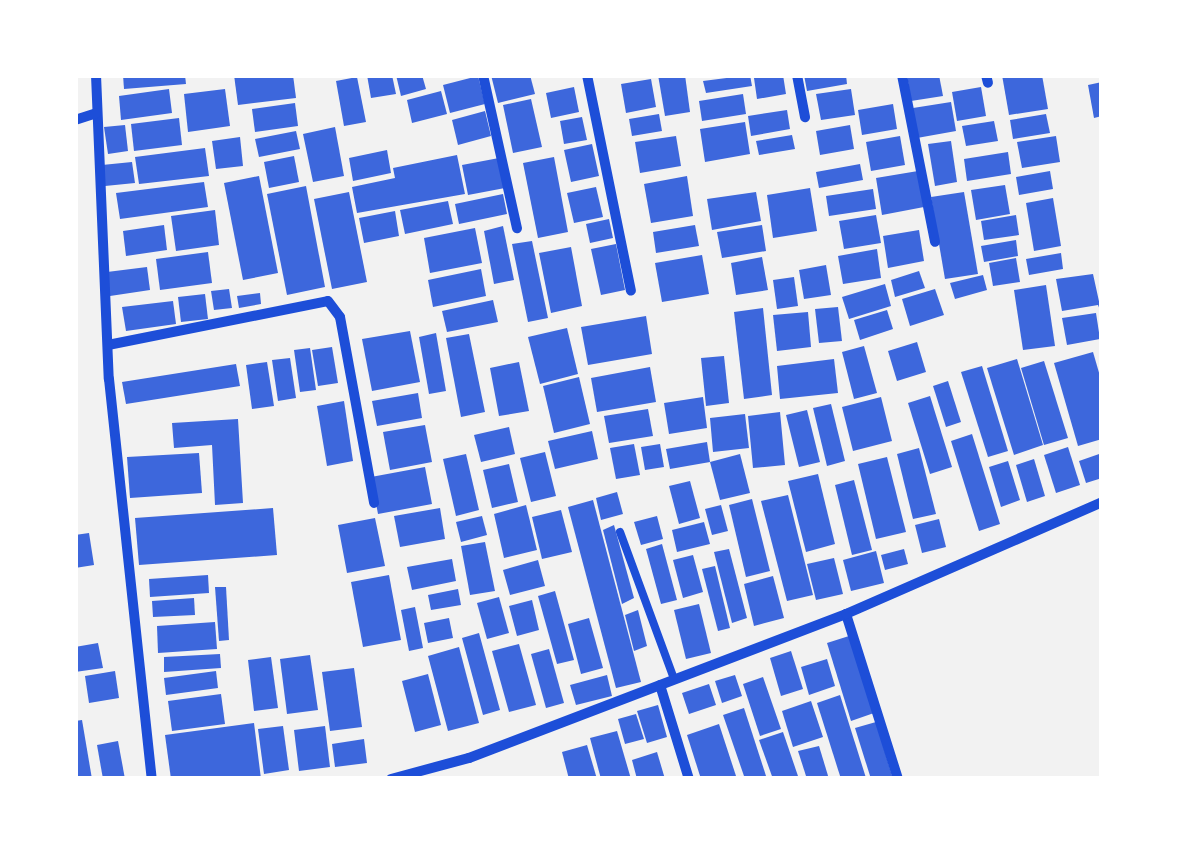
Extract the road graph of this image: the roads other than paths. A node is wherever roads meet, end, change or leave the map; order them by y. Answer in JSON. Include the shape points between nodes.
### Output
{"nodes":[{"id":1,"x":96,"y":75,"type":"edge"},
{"id":2,"x":483,"y":75,"type":"edge"},
{"id":3,"x":587,"y":75,"type":"edge"},
{"id":4,"x":798,"y":75,"type":"edge"},
{"id":5,"x":902,"y":75,"type":"edge"},
{"id":6,"x":96,"y":114,"type":"junction"},
{"id":7,"x":804,"y":117,"type":"dead end"},
{"id":8,"x":75,"y":120,"type":"edge"},
{"id":9,"x":517,"y":228,"type":"dead end"},
{"id":10,"x":935,"y":242,"type":"dead end"},
{"id":11,"x":631,"y":291,"type":"dead end"},
{"id":12,"x":108,"y":345,"type":"junction"},
{"id":13,"x":1102,"y":502,"type":"edge"},
{"id":14,"x":374,"y":503,"type":"dead end"},
{"id":15,"x":620,"y":532,"type":"dead end"},
{"id":16,"x":846,"y":614,"type":"junction"},
{"id":17,"x":674,"y":679,"type":"junction"},
{"id":18,"x":660,"y":684,"type":"junction"},
{"id":19,"x":152,"y":779,"type":"edge"},
{"id":20,"x":391,"y":779,"type":"edge"},
{"id":21,"x":689,"y":779,"type":"edge"},
{"id":22,"x":898,"y":779,"type":"edge"}],
"edges":[{"from":1,"to":6,"type":"street"},
{"from":2,"to":9,"type":"street"},
{"from":3,"to":11,"type":"street"},
{"from":4,"to":7,"type":"street"},
{"from":5,"to":10,"type":"street"},
{"from":6,"to":8,"type":"street"},
{"from":6,"to":12,"type":"street"},
{"from":12,"to":14,"type":"street","via":[[328,301],[340,317]]},
{"from":12,"to":19,"type":"street"},
{"from":13,"to":16,"type":"street"},
{"from":15,"to":17,"type":"lane"},
{"from":16,"to":17,"type":"street"},
{"from":16,"to":22,"type":"street"},
{"from":17,"to":18,"type":"street"},
{"from":18,"to":20,"type":"street","via":[[469,758]]},
{"from":18,"to":21,"type":"street"}]}
